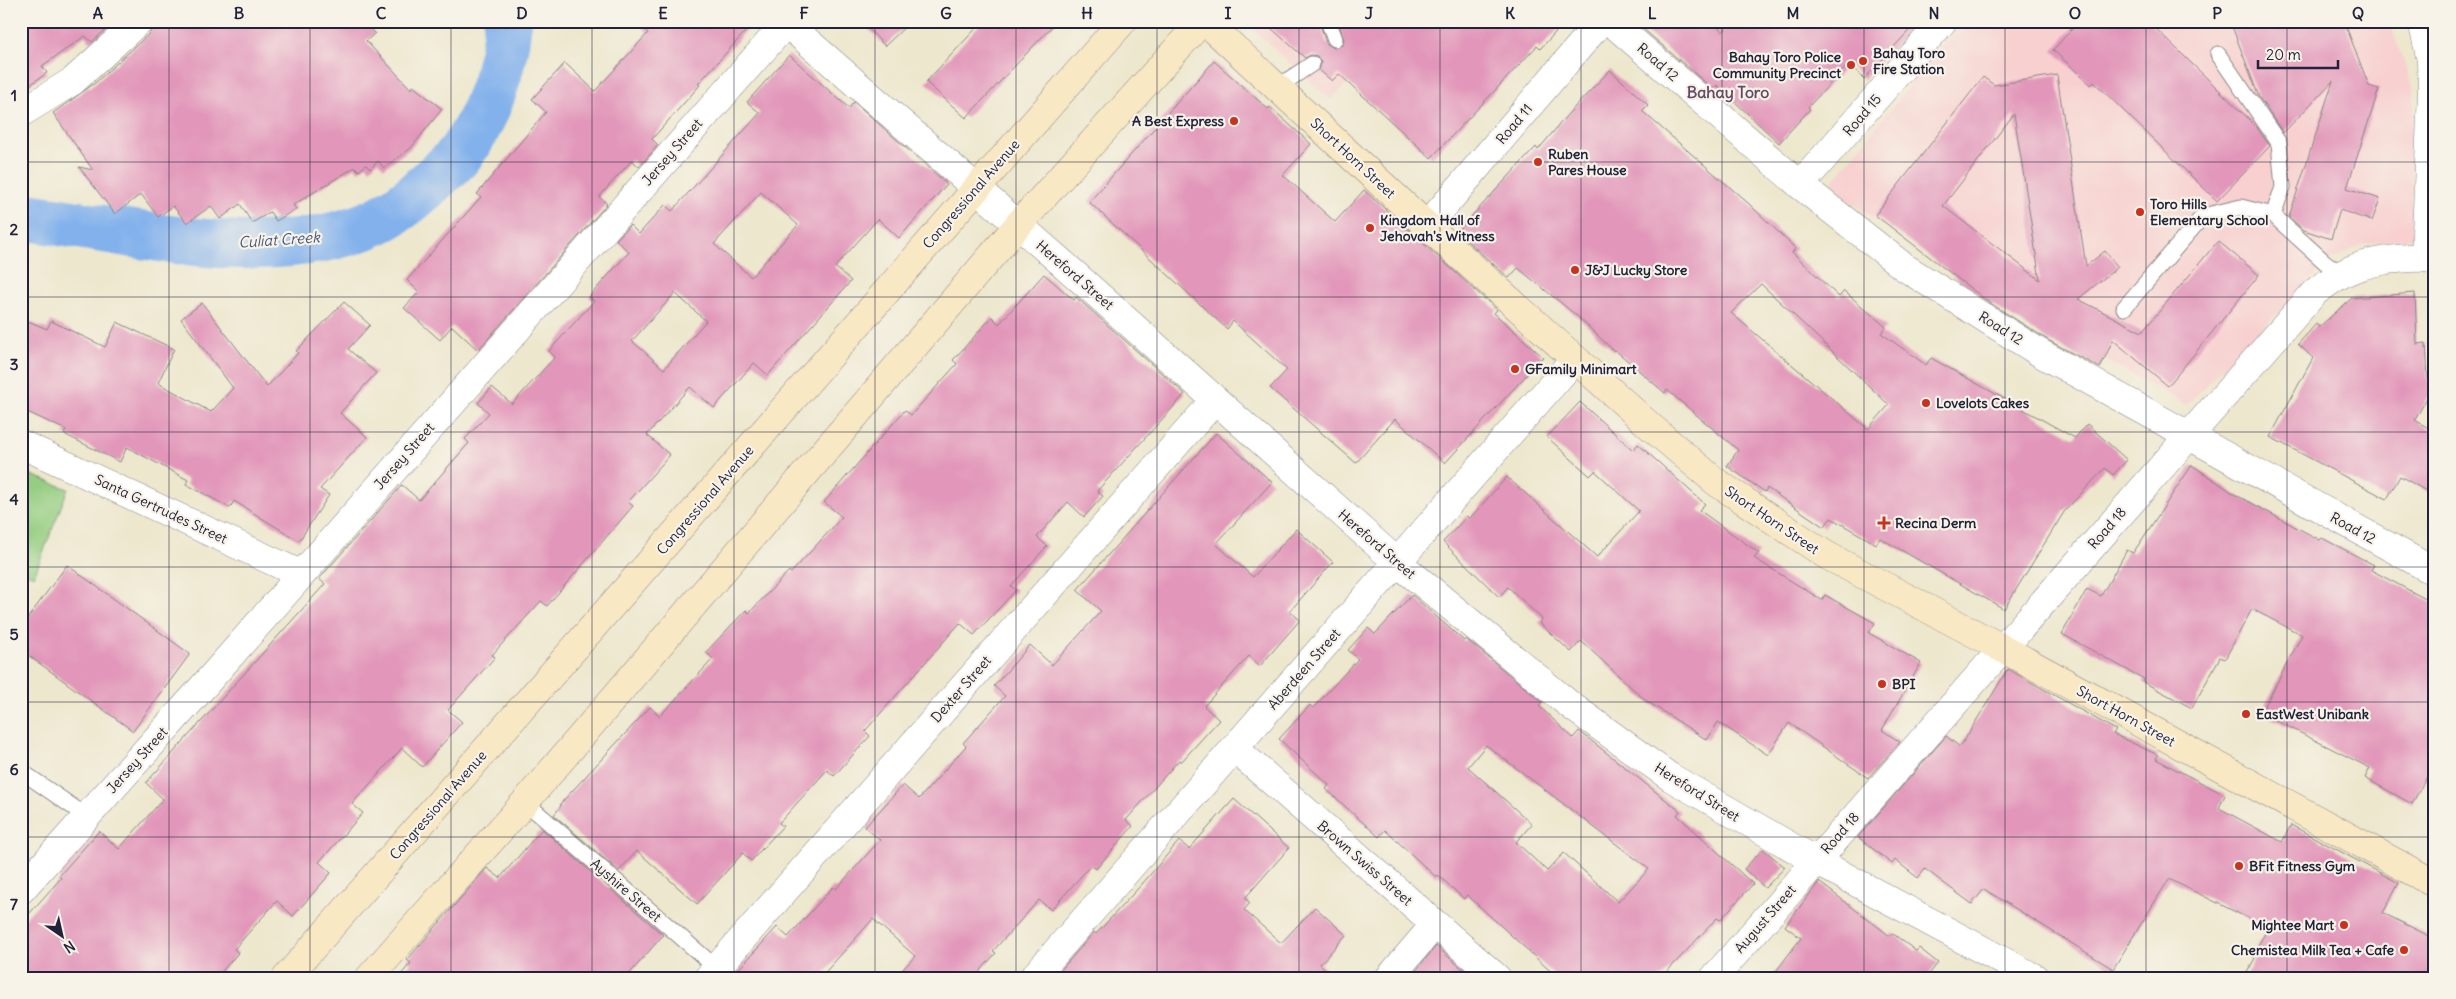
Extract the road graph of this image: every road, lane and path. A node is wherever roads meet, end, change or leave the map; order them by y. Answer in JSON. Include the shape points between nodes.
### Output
{"nodes":[{"id":1,"x":139,"y":21,"type":"edge"},
{"id":2,"x":1123,"y":21,"type":"edge"},
{"id":3,"x":1203,"y":21,"type":"edge"},
{"id":4,"x":1328,"y":21,"type":"edge"},
{"id":5,"x":1601,"y":21,"type":"edge"},
{"id":6,"x":1610,"y":21,"type":"edge"},
{"id":7,"x":1943,"y":21,"type":"edge"},
{"id":8,"x":2422,"y":21,"type":"edge"},
{"id":9,"x":786,"y":22,"type":"edge"},
{"id":10,"x":1335,"y":39,"type":"dead end"},
{"id":11,"x":2218,"y":54,"type":"dead end"},
{"id":12,"x":1312,"y":64,"type":"dead end"},
{"id":13,"x":1276,"y":88,"type":"junction"},
{"id":14,"x":21,"y":113,"type":"edge"},
{"id":15,"x":1800,"y":185,"type":"junction"},
{"id":16,"x":976,"y":189,"type":"junction"},
{"id":17,"x":2273,"y":215,"type":"junction"},
{"id":18,"x":1018,"y":225,"type":"junction"},
{"id":19,"x":1426,"y":226,"type":"junction"},
{"id":20,"x":2430,"y":258,"type":"edge"},
{"id":21,"x":2342,"y":274,"type":"junction"},
{"id":22,"x":2124,"y":308,"type":"dead end"},
{"id":23,"x":1575,"y":359,"type":"junction"},
{"id":24,"x":1215,"y":400,"type":"junction"},
{"id":25,"x":2187,"y":436,"type":"junction"},
{"id":26,"x":21,"y":444,"type":"edge"},
{"id":27,"x":1396,"y":562,"type":"junction"},
{"id":28,"x":2435,"y":572,"type":"edge"},
{"id":29,"x":300,"y":574,"type":"junction"},
{"id":30,"x":2002,"y":648,"type":"junction"},
{"id":31,"x":1234,"y":748,"type":"junction"},
{"id":32,"x":21,"y":771,"type":"edge"},
{"id":33,"x":525,"y":802,"type":"junction"},
{"id":34,"x":86,"y":816,"type":"junction"},
{"id":35,"x":1816,"y":861,"type":"junction"},
{"id":36,"x":2435,"y":884,"type":"edge"},
{"id":37,"x":21,"y":890,"type":"edge"},
{"id":38,"x":1435,"y":924,"type":"junction"},
{"id":39,"x":717,"y":974,"type":"edge"},
{"id":40,"x":286,"y":978,"type":"edge"},
{"id":41,"x":369,"y":978,"type":"edge"},
{"id":42,"x":1033,"y":978,"type":"edge"},
{"id":43,"x":1389,"y":978,"type":"edge"},
{"id":44,"x":1497,"y":978,"type":"edge"},
{"id":45,"x":1714,"y":978,"type":"edge"},
{"id":46,"x":2035,"y":978,"type":"edge"}],
"edges":[{"from":1,"to":14,"type":"street","via":[[73,81]]},
{"from":2,"to":16,"type":"main road","name":"Congressional Avenue"},
{"from":3,"to":13,"type":"main road","name":"Short Horn Street"},
{"from":3,"to":18,"type":"main road"},
{"from":4,"to":10,"type":"lane"},
{"from":5,"to":19,"type":"street","name":"Road 11"},
{"from":6,"to":15,"type":"street","name":"Road 12"},
{"from":7,"to":15,"type":"street","name":"Road 15"},
{"from":8,"to":20,"type":"street","via":[[2431,60]]},
{"from":9,"to":16,"type":"street","name":"Hereford Street"},
{"from":9,"to":29,"type":"street","name":"Jersey Street"},
{"from":11,"to":17,"type":"lane","via":[[2279,143],[2283,187]]},
{"from":12,"to":13,"type":"lane"},
{"from":13,"to":19,"type":"main road","name":"Short Horn Street"},
{"from":15,"to":25,"type":"street","name":"Road 12","via":[[1904,267],[2040,353]]},
{"from":16,"to":18,"type":"street","name":"Hereford Street"},
{"from":16,"to":40,"type":"main road","name":"Congressional Avenue"},
{"from":17,"to":21,"type":"lane"},
{"from":17,"to":22,"type":"lane","via":[[2241,207],[2203,216]]},
{"from":18,"to":24,"type":"street","name":"Hereford Street"},
{"from":18,"to":33,"type":"main road"},
{"from":19,"to":23,"type":"main road","name":"Short Horn Street"},
{"from":20,"to":21,"type":"street","name":"Road 18","via":[[2368,264]]},
{"from":21,"to":25,"type":"street","name":"Road 18","via":[[2316,292]]},
{"from":23,"to":27,"type":"street","name":"Aberdeen Street"},
{"from":23,"to":30,"type":"main road","name":"Short Horn Street","via":[[1716,482],[1775,522],[1826,555]]},
{"from":24,"to":27,"type":"street","name":"Hereford Street"},
{"from":24,"to":39,"type":"street","name":"Dexter Street"},
{"from":25,"to":28,"type":"street","name":"Road 12"},
{"from":25,"to":30,"type":"street","name":"Road 18"},
{"from":26,"to":29,"type":"street","name":"Santa Gertrudes Street"},
{"from":27,"to":31,"type":"street","name":"Aberdeen Street"},
{"from":27,"to":35,"type":"street","name":"Hereford Street","via":[[1570,705],[1670,777]]},
{"from":29,"to":34,"type":"street","name":"Jersey Street"},
{"from":30,"to":35,"type":"street","name":"Road 18"},
{"from":30,"to":36,"type":"main road","name":"Short Horn Street"},
{"from":31,"to":38,"type":"street","name":"Brown Swiss Street"},
{"from":31,"to":42,"type":"street","name":"Aberdeen Street"},
{"from":32,"to":34,"type":"lane"},
{"from":33,"to":39,"type":"lane","name":"Ayshire Street"},
{"from":33,"to":41,"type":"main road"},
{"from":34,"to":37,"type":"street","name":"Jersey Street"},
{"from":35,"to":45,"type":"street","name":"August Street"},
{"from":35,"to":46,"type":"street","name":"Hereford Street"},
{"from":38,"to":43,"type":"street"},
{"from":38,"to":44,"type":"street","name":"Brown Swiss Street"}]}
